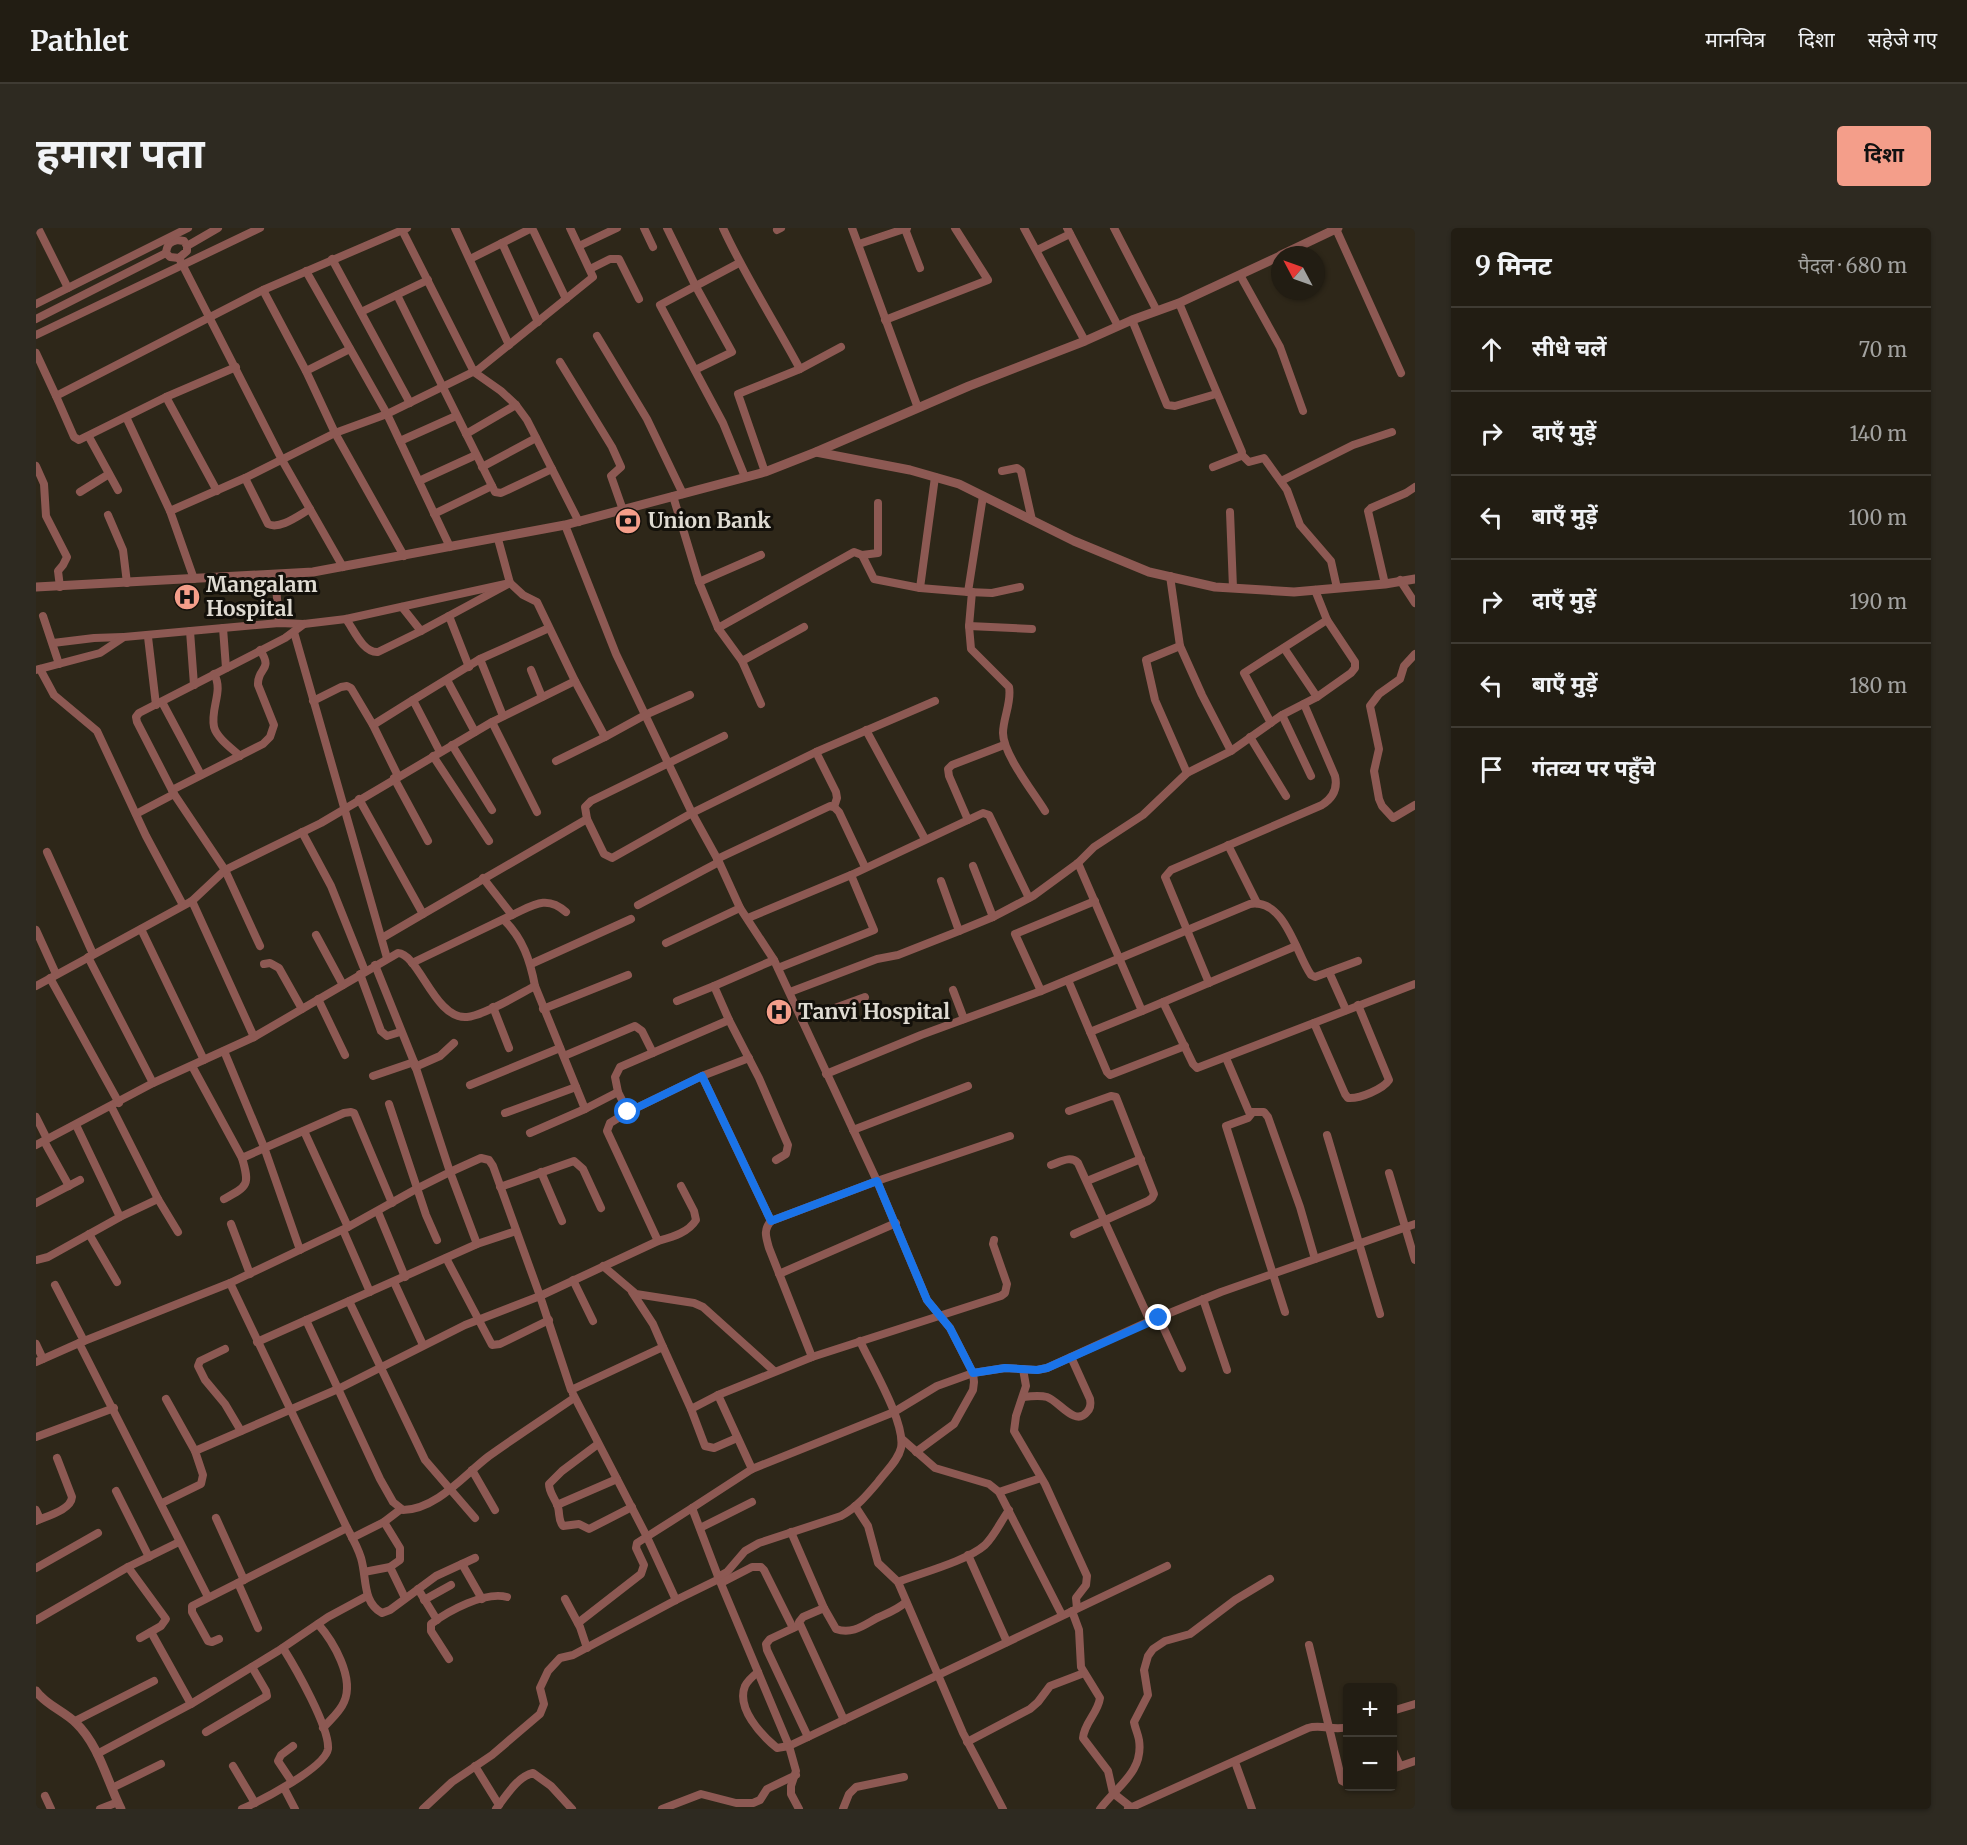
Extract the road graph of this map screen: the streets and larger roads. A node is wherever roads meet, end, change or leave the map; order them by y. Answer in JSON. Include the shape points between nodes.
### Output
{"nodes":[{"id":1,"x":39,"y":228,"type":"edge"},
{"id":2,"x":188,"y":228,"type":"edge"},
{"id":3,"x":218,"y":228,"type":"edge"},
{"id":4,"x":260,"y":228,"type":"edge"},
{"id":5,"x":454,"y":228,"type":"edge"},
{"id":6,"x":570,"y":228,"type":"edge"},
{"id":7,"x":617,"y":228,"type":"edge"},
{"id":8,"x":644,"y":228,"type":"edge"},
{"id":9,"x":667,"y":228,"type":"edge"},
{"id":10,"x":723,"y":228,"type":"edge"},
{"id":11,"x":852,"y":228,"type":"edge"},
{"id":12,"x":906,"y":228,"type":"edge"},
{"id":13,"x":955,"y":228,"type":"edge"},
{"id":14,"x":1024,"y":228,"type":"edge"},
{"id":15,"x":1114,"y":228,"type":"edge"},
{"id":16,"x":1337,"y":228,"type":"edge"},
{"id":17,"x":405,"y":229,"type":"edge"},
{"id":18,"x":1069,"y":231,"type":"edge"},
{"id":19,"x":173,"y":235,"type":"edge"},
{"id":20,"x":502,"y":243,"type":"junction"},
{"id":21,"x":859,"y":244,"type":"junction"},
{"id":22,"x":188,"y":246,"type":"junction"},
{"id":23,"x":579,"y":246,"type":"junction"},
{"id":24,"x":1300,"y":246,"type":"edge"},
{"id":25,"x":653,"y":247,"type":"dead end"},
{"id":26,"x":1037,"y":250,"type":"junction"},
{"id":27,"x":166,"y":254,"type":"junction"},
{"id":28,"x":332,"y":259,"type":"junction"},
{"id":29,"x":470,"y":259,"type":"junction"},
{"id":30,"x":1271,"y":260,"type":"edge"},
{"id":31,"x":181,"y":261,"type":"junction"},
{"id":32,"x":739,"y":262,"type":"junction"},
{"id":33,"x":920,"y":268,"type":"dead end"},
{"id":34,"x":590,"y":269,"type":"junction"},
{"id":35,"x":306,"y":271,"type":"junction"},
{"id":36,"x":1240,"y":275,"type":"junction"},
{"id":37,"x":428,"y":280,"type":"junction"},
{"id":38,"x":695,"y":285,"type":"junction"},
{"id":39,"x":68,"y":288,"type":"junction"},
{"id":40,"x":263,"y":290,"type":"junction"},
{"id":41,"x":397,"y":295,"type":"junction"},
{"id":42,"x":566,"y":299,"type":"junction"},
{"id":43,"x":639,"y":299,"type":"dead end"},
{"id":44,"x":1179,"y":303,"type":"junction"},
{"id":45,"x":36,"y":304,"type":"edge"},
{"id":46,"x":1157,"y":311,"type":"junction"},
{"id":47,"x":362,"y":312,"type":"junction"},
{"id":48,"x":211,"y":319,"type":"junction"},
{"id":49,"x":36,"y":320,"type":"edge"},
{"id":50,"x":885,"y":320,"type":"junction"},
{"id":51,"x":1132,"y":320,"type":"junction"},
{"id":52,"x":538,"y":321,"type":"junction"},
{"id":53,"x":1118,"y":326,"type":"junction"},
{"id":54,"x":36,"y":335,"type":"edge"},
{"id":55,"x":597,"y":336,"type":"dead end"},
{"id":56,"x":1086,"y":341,"type":"junction"},
{"id":57,"x":509,"y":345,"type":"junction"},
{"id":58,"x":842,"y":347,"type":"dead end"},
{"id":59,"x":350,"y":349,"type":"junction"},
{"id":60,"x":36,"y":353,"type":"edge"},
{"id":61,"x":560,"y":362,"type":"dead end"},
{"id":62,"x":236,"y":367,"type":"junction"},
{"id":63,"x":801,"y":369,"type":"junction"},
{"id":64,"x":695,"y":370,"type":"junction"},
{"id":65,"x":306,"y":371,"type":"junction"},
{"id":66,"x":474,"y":372,"type":"junction"},
{"id":67,"x":1401,"y":373,"type":"dead end"},
{"id":68,"x":442,"y":387,"type":"junction"},
{"id":69,"x":1216,"y":394,"type":"junction"},
{"id":70,"x":56,"y":396,"type":"junction"},
{"id":71,"x":166,"y":397,"type":"junction"},
{"id":72,"x":410,"y":403,"type":"junction"},
{"id":73,"x":516,"y":405,"type":"junction"},
{"id":74,"x":918,"y":408,"type":"junction"},
{"id":75,"x":1303,"y":411,"type":"dead end"},
{"id":76,"x":387,"y":414,"type":"junction"},
{"id":77,"x":456,"y":416,"type":"junction"},
{"id":78,"x":126,"y":418,"type":"junction"},
{"id":79,"x":1392,"y":432,"type":"dead end"},
{"id":80,"x":335,"y":433,"type":"junction"},
{"id":81,"x":465,"y":434,"type":"junction"},
{"id":82,"x":89,"y":437,"type":"junction"},
{"id":83,"x":536,"y":438,"type":"junction"},
{"id":84,"x":400,"y":441,"type":"junction"},
{"id":85,"x":816,"y":452,"type":"junction"},
{"id":86,"x":476,"y":455,"type":"junction"},
{"id":87,"x":1242,"y":455,"type":"junction"},
{"id":88,"x":282,"y":460,"type":"junction"},
{"id":89,"x":36,"y":466,"type":"edge"},
{"id":90,"x":482,"y":466,"type":"junction"},
{"id":91,"x":1213,"y":467,"type":"dead end"},
{"id":92,"x":552,"y":469,"type":"junction"},
{"id":93,"x":1002,"y":471,"type":"dead end"},
{"id":94,"x":765,"y":472,"type":"junction"},
{"id":95,"x":109,"y":474,"type":"junction"},
{"id":96,"x":745,"y":477,"type":"junction"},
{"id":97,"x":935,"y":477,"type":"junction"},
{"id":98,"x":245,"y":478,"type":"junction"},
{"id":99,"x":419,"y":481,"type":"junction"},
{"id":100,"x":1281,"y":481,"type":"junction"},
{"id":101,"x":492,"y":486,"type":"junction"},
{"id":102,"x":1415,"y":487,"type":"edge"},
{"id":103,"x":118,"y":490,"type":"dead end"},
{"id":104,"x":218,"y":491,"type":"junction"},
{"id":105,"x":80,"y":492,"type":"dead end"},
{"id":106,"x":678,"y":495,"type":"junction"},
{"id":107,"x":983,"y":496,"type":"junction"},
{"id":108,"x":878,"y":503,"type":"dead end"},
{"id":109,"x":310,"y":508,"type":"junction"},
{"id":110,"x":623,"y":510,"type":"junction"},
{"id":111,"x":170,"y":511,"type":"junction"},
{"id":112,"x":1230,"y":512,"type":"dead end"},
{"id":113,"x":434,"y":514,"type":"junction"},
{"id":114,"x":108,"y":515,"type":"dead end"},
{"id":115,"x":1032,"y":520,"type":"junction"},
{"id":116,"x":579,"y":522,"type":"junction"},
{"id":117,"x":565,"y":525,"type":"junction"},
{"id":118,"x":498,"y":539,"type":"junction"},
{"id":119,"x":450,"y":547,"type":"junction"},
{"id":120,"x":761,"y":555,"type":"dead end"},
{"id":121,"x":862,"y":555,"type":"junction"},
{"id":122,"x":404,"y":556,"type":"junction"},
{"id":123,"x":343,"y":567,"type":"junction"},
{"id":124,"x":275,"y":574,"type":"junction"},
{"id":125,"x":1170,"y":576,"type":"junction"},
{"id":126,"x":194,"y":579,"type":"junction"},
{"id":127,"x":1415,"y":579,"type":"edge"},
{"id":128,"x":1400,"y":580,"type":"junction"},
{"id":129,"x":699,"y":582,"type":"junction"},
{"id":130,"x":127,"y":583,"type":"junction"},
{"id":131,"x":510,"y":583,"type":"junction"},
{"id":132,"x":1385,"y":584,"type":"junction"},
{"id":133,"x":36,"y":587,"type":"edge"},
{"id":134,"x":60,"y":587,"type":"junction"},
{"id":135,"x":1020,"y":587,"type":"dead end"},
{"id":136,"x":920,"y":588,"type":"junction"},
{"id":137,"x":1233,"y":588,"type":"junction"},
{"id":138,"x":1336,"y":588,"type":"junction"},
{"id":139,"x":1315,"y":590,"type":"junction"},
{"id":140,"x":970,"y":592,"type":"junction"},
{"id":141,"x":1415,"y":603,"type":"edge"},
{"id":142,"x":402,"y":607,"type":"junction"},
{"id":143,"x":43,"y":616,"type":"dead end"},
{"id":144,"x":449,"y":616,"type":"junction"},
{"id":145,"x":346,"y":619,"type":"junction"},
{"id":146,"x":1327,"y":620,"type":"junction"},
{"id":147,"x":279,"y":623,"type":"junction"},
{"id":148,"x":304,"y":624,"type":"junction"},
{"id":149,"x":969,"y":626,"type":"junction"},
{"id":150,"x":804,"y":627,"type":"dead end"},
{"id":151,"x":223,"y":628,"type":"junction"},
{"id":152,"x":549,"y":628,"type":"junction"},
{"id":153,"x":718,"y":628,"type":"junction"},
{"id":154,"x":1032,"y":629,"type":"dead end"},
{"id":155,"x":190,"y":631,"type":"junction"},
{"id":156,"x":421,"y":631,"type":"junction"},
{"id":157,"x":294,"y":632,"type":"junction"},
{"id":158,"x":124,"y":637,"type":"junction"},
{"id":159,"x":148,"y":637,"type":"junction"},
{"id":160,"x":53,"y":643,"type":"junction"},
{"id":161,"x":1180,"y":646,"type":"junction"},
{"id":162,"x":1284,"y":648,"type":"junction"},
{"id":163,"x":260,"y":650,"type":"junction"},
{"id":164,"x":1415,"y":654,"type":"edge"},
{"id":165,"x":480,"y":659,"type":"junction"},
{"id":166,"x":742,"y":661,"type":"junction"},
{"id":167,"x":59,"y":664,"type":"junction"},
{"id":168,"x":469,"y":667,"type":"junction"},
{"id":169,"x":226,"y":668,"type":"junction"},
{"id":170,"x":38,"y":670,"type":"edge"},
{"id":171,"x":531,"y":670,"type":"dead end"},
{"id":172,"x":214,"y":674,"type":"junction"},
{"id":173,"x":447,"y":680,"type":"junction"},
{"id":174,"x":575,"y":681,"type":"junction"},
{"id":175,"x":194,"y":685,"type":"junction"},
{"id":176,"x":690,"y":695,"type":"dead end"},
{"id":177,"x":542,"y":697,"type":"junction"},
{"id":178,"x":1317,"y":697,"type":"junction"},
{"id":179,"x":413,"y":700,"type":"junction"},
{"id":180,"x":935,"y":700,"type":"dead end"},
{"id":181,"x":313,"y":701,"type":"junction"},
{"id":182,"x":159,"y":703,"type":"junction"},
{"id":183,"x":761,"y":704,"type":"dead end"},
{"id":184,"x":1304,"y":704,"type":"junction"},
{"id":185,"x":645,"y":715,"type":"junction"},
{"id":186,"x":1282,"y":715,"type":"junction"},
{"id":187,"x":503,"y":717,"type":"junction"},
{"id":188,"x":492,"y":722,"type":"junction"},
{"id":189,"x":1271,"y":723,"type":"junction"},
{"id":190,"x":373,"y":725,"type":"junction"},
{"id":191,"x":866,"y":730,"type":"junction"},
{"id":192,"x":475,"y":732,"type":"junction"},
{"id":193,"x":724,"y":736,"type":"dead end"},
{"id":194,"x":1250,"y":736,"type":"junction"},
{"id":195,"x":605,"y":737,"type":"junction"},
{"id":196,"x":452,"y":745,"type":"junction"},
{"id":197,"x":1004,"y":745,"type":"junction"},
{"id":198,"x":1231,"y":751,"type":"junction"},
{"id":199,"x":816,"y":752,"type":"junction"},
{"id":200,"x":436,"y":754,"type":"junction"},
{"id":201,"x":240,"y":756,"type":"junction"},
{"id":202,"x":556,"y":761,"type":"dead end"},
{"id":203,"x":668,"y":763,"type":"junction"},
{"id":204,"x":1187,"y":773,"type":"junction"},
{"id":205,"x":201,"y":775,"type":"junction"},
{"id":206,"x":396,"y":777,"type":"junction"},
{"id":207,"x":1311,"y":777,"type":"dead end"},
{"id":208,"x":173,"y":792,"type":"junction"},
{"id":209,"x":1286,"y":796,"type":"dead end"},
{"id":210,"x":359,"y":799,"type":"junction"},
{"id":211,"x":1415,"y":805,"type":"edge"},
{"id":212,"x":834,"y":807,"type":"junction"},
{"id":213,"x":344,"y":809,"type":"junction"},
{"id":214,"x":492,"y":810,"type":"dead end"},
{"id":215,"x":1045,"y":811,"type":"dead end"},
{"id":216,"x":537,"y":812,"type":"dead end"},
{"id":217,"x":692,"y":813,"type":"junction"},
{"id":218,"x":136,"y":814,"type":"junction"},
{"id":219,"x":587,"y":819,"type":"junction"},
{"id":220,"x":968,"y":820,"type":"junction"},
{"id":221,"x":302,"y":832,"type":"junction"},
{"id":222,"x":925,"y":839,"type":"junction"},
{"id":223,"x":428,"y":841,"type":"dead end"},
{"id":224,"x":489,"y":841,"type":"dead end"},
{"id":225,"x":1228,"y":845,"type":"junction"},
{"id":226,"x":47,"y":852,"type":"dead end"},
{"id":227,"x":718,"y":861,"type":"junction"},
{"id":228,"x":1078,"y":863,"type":"junction"},
{"id":229,"x":973,"y":866,"type":"dead end"},
{"id":230,"x":865,"y":867,"type":"junction"},
{"id":231,"x":225,"y":870,"type":"junction"},
{"id":232,"x":851,"y":875,"type":"junction"},
{"id":233,"x":483,"y":878,"type":"junction"},
{"id":234,"x":941,"y":881,"type":"dead end"},
{"id":235,"x":1029,"y":898,"type":"junction"},
{"id":236,"x":192,"y":901,"type":"junction"},
{"id":237,"x":1095,"y":901,"type":"junction"},
{"id":238,"x":1257,"y":903,"type":"junction"},
{"id":239,"x":183,"y":905,"type":"junction"},
{"id":240,"x":638,"y":905,"type":"dead end"},
{"id":241,"x":740,"y":908,"type":"junction"},
{"id":242,"x":566,"y":912,"type":"dead end"},
{"id":243,"x":423,"y":914,"type":"junction"},
{"id":244,"x":512,"y":915,"type":"junction"},
{"id":245,"x":993,"y":917,"type":"junction"},
{"id":246,"x":748,"y":918,"type":"junction"},
{"id":247,"x":631,"y":919,"type":"dead end"},
{"id":248,"x":504,"y":920,"type":"junction"},
{"id":249,"x":141,"y":928,"type":"junction"},
{"id":250,"x":36,"y":930,"type":"edge"},
{"id":251,"x":959,"y":931,"type":"junction"},
{"id":252,"x":1186,"y":931,"type":"junction"},
{"id":253,"x":316,"y":935,"type":"dead end"},
{"id":254,"x":382,"y":938,"type":"junction"},
{"id":255,"x":666,"y":944,"type":"dead end"},
{"id":256,"x":260,"y":946,"type":"dead end"},
{"id":257,"x":1296,"y":946,"type":"junction"},
{"id":258,"x":91,"y":956,"type":"junction"},
{"id":259,"x":387,"y":958,"type":"junction"},
{"id":260,"x":1120,"y":959,"type":"junction"},
{"id":261,"x":1358,"y":961,"type":"dead end"},
{"id":262,"x":412,"y":963,"type":"junction"},
{"id":263,"x":531,"y":963,"type":"junction"},
{"id":264,"x":264,"y":964,"type":"dead end"},
{"id":265,"x":776,"y":964,"type":"junction"},
{"id":266,"x":375,"y":965,"type":"junction"},
{"id":267,"x":1329,"y":972,"type":"junction"},
{"id":268,"x":362,"y":973,"type":"junction"},
{"id":269,"x":628,"y":975,"type":"dead end"},
{"id":270,"x":53,"y":976,"type":"junction"},
{"id":271,"x":1068,"y":980,"type":"junction"},
{"id":272,"x":1209,"y":983,"type":"junction"},
{"id":273,"x":343,"y":984,"type":"junction"},
{"id":274,"x":1415,"y":984,"type":"edge"},
{"id":275,"x":36,"y":986,"type":"edge"},
{"id":276,"x":535,"y":986,"type":"junction"},
{"id":277,"x":714,"y":986,"type":"junction"},
{"id":278,"x":953,"y":990,"type":"dead end"},
{"id":279,"x":1041,"y":991,"type":"junction"},
{"id":280,"x":790,"y":992,"type":"junction"},
{"id":281,"x":865,"y":997,"type":"dead end"},
{"id":282,"x":318,"y":999,"type":"junction"},
{"id":283,"x":677,"y":1001,"type":"dead end"},
{"id":284,"x":1163,"y":1002,"type":"junction"},
{"id":285,"x":1358,"y":1005,"type":"junction"},
{"id":286,"x":493,"y":1007,"type":"junction"},
{"id":287,"x":302,"y":1009,"type":"junction"},
{"id":288,"x":543,"y":1009,"type":"junction"},
{"id":289,"x":1346,"y":1010,"type":"junction"},
{"id":290,"x":1142,"y":1011,"type":"junction"},
{"id":291,"x":964,"y":1019,"type":"junction"},
{"id":292,"x":729,"y":1020,"type":"junction"},
{"id":293,"x":802,"y":1020,"type":"junction"},
{"id":294,"x":1314,"y":1023,"type":"junction"},
{"id":295,"x":400,"y":1032,"type":"junction"},
{"id":296,"x":1090,"y":1032,"type":"junction"},
{"id":297,"x":254,"y":1037,"type":"junction"},
{"id":298,"x":454,"y":1043,"type":"dead end"},
{"id":299,"x":1185,"y":1046,"type":"junction"},
{"id":300,"x":509,"y":1048,"type":"dead end"},
{"id":301,"x":560,"y":1048,"type":"junction"},
{"id":302,"x":224,"y":1051,"type":"junction"},
{"id":303,"x":653,"y":1053,"type":"junction"},
{"id":304,"x":345,"y":1055,"type":"dead end"},
{"id":305,"x":564,"y":1056,"type":"junction"},
{"id":306,"x":749,"y":1058,"type":"junction"},
{"id":307,"x":1226,"y":1058,"type":"junction"},
{"id":308,"x":204,"y":1060,"type":"junction"},
{"id":309,"x":414,"y":1064,"type":"junction"},
{"id":310,"x":192,"y":1066,"type":"junction"},
{"id":311,"x":826,"y":1074,"type":"junction"},
{"id":312,"x":373,"y":1076,"type":"dead end"},
{"id":313,"x":702,"y":1076,"type":"junction"},
{"id":314,"x":153,"y":1083,"type":"junction"},
{"id":315,"x":470,"y":1085,"type":"dead end"},
{"id":316,"x":969,"y":1086,"type":"dead end"},
{"id":317,"x":576,"y":1087,"type":"junction"},
{"id":318,"x":618,"y":1092,"type":"junction"},
{"id":319,"x":115,"y":1104,"type":"junction"},
{"id":320,"x":389,"y":1104,"type":"dead end"},
{"id":321,"x":585,"y":1109,"type":"junction"},
{"id":322,"x":1069,"y":1111,"type":"dead end"},
{"id":323,"x":628,"y":1112,"type":"junction"},
{"id":324,"x":505,"y":1113,"type":"dead end"},
{"id":325,"x":1252,"y":1113,"type":"junction"},
{"id":326,"x":36,"y":1117,"type":"edge"},
{"id":327,"x":76,"y":1125,"type":"junction"},
{"id":328,"x":853,"y":1130,"type":"junction"},
{"id":329,"x":304,"y":1131,"type":"junction"},
{"id":330,"x":530,"y":1133,"type":"dead end"},
{"id":331,"x":1327,"y":1135,"type":"dead end"},
{"id":332,"x":1010,"y":1136,"type":"dead end"},
{"id":333,"x":42,"y":1142,"type":"edge"},
{"id":334,"x":264,"y":1148,"type":"junction"},
{"id":335,"x":242,"y":1158,"type":"junction"},
{"id":336,"x":1141,"y":1159,"type":"junction"},
{"id":337,"x":776,"y":1160,"type":"dead end"},
{"id":338,"x":1050,"y":1165,"type":"dead end"},
{"id":339,"x":541,"y":1172,"type":"junction"},
{"id":340,"x":450,"y":1173,"type":"junction"},
{"id":341,"x":1389,"y":1173,"type":"dead end"},
{"id":342,"x":80,"y":1180,"type":"dead end"},
{"id":343,"x":877,"y":1181,"type":"junction"},
{"id":344,"x":1087,"y":1181,"type":"junction"},
{"id":345,"x":69,"y":1186,"type":"junction"},
{"id":346,"x":681,"y":1186,"type":"dead end"},
{"id":347,"x":500,"y":1187,"type":"junction"},
{"id":348,"x":418,"y":1188,"type":"junction"},
{"id":349,"x":158,"y":1199,"type":"junction"},
{"id":350,"x":224,"y":1199,"type":"dead end"},
{"id":351,"x":36,"y":1203,"type":"edge"},
{"id":352,"x":392,"y":1203,"type":"junction"},
{"id":353,"x":601,"y":1208,"type":"dead end"},
{"id":354,"x":378,"y":1212,"type":"junction"},
{"id":355,"x":120,"y":1217,"type":"junction"},
{"id":356,"x":1104,"y":1219,"type":"junction"},
{"id":357,"x":562,"y":1221,"type":"dead end"},
{"id":358,"x":771,"y":1221,"type":"junction"},
{"id":359,"x":896,"y":1223,"type":"junction"},
{"id":360,"x":231,"y":1224,"type":"dead end"},
{"id":361,"x":1415,"y":1224,"type":"edge"},
{"id":362,"x":1404,"y":1228,"type":"junction"},
{"id":363,"x":346,"y":1229,"type":"junction"},
{"id":364,"x":178,"y":1232,"type":"dead end"},
{"id":365,"x":516,"y":1232,"type":"junction"},
{"id":366,"x":89,"y":1234,"type":"junction"},
{"id":367,"x":1074,"y":1234,"type":"dead end"},
{"id":368,"x":437,"y":1239,"type":"dead end"},
{"id":369,"x":994,"y":1240,"type":"dead end"},
{"id":370,"x":658,"y":1241,"type":"junction"},
{"id":371,"x":1360,"y":1243,"type":"junction"},
{"id":372,"x":477,"y":1244,"type":"junction"},
{"id":373,"x":300,"y":1250,"type":"junction"},
{"id":374,"x":446,"y":1258,"type":"junction"},
{"id":375,"x":1315,"y":1259,"type":"junction"},
{"id":376,"x":36,"y":1260,"type":"edge"},
{"id":377,"x":1415,"y":1260,"type":"edge"},
{"id":378,"x":603,"y":1266,"type":"junction"},
{"id":379,"x":1273,"y":1273,"type":"junction"},
{"id":380,"x":250,"y":1274,"type":"junction"},
{"id":381,"x":779,"y":1274,"type":"junction"},
{"id":382,"x":405,"y":1277,"type":"junction"},
{"id":383,"x":573,"y":1280,"type":"junction"},
{"id":384,"x":117,"y":1282,"type":"dead end"},
{"id":385,"x":394,"y":1282,"type":"junction"},
{"id":386,"x":230,"y":1283,"type":"junction"},
{"id":387,"x":55,"y":1285,"type":"dead end"},
{"id":388,"x":370,"y":1292,"type":"junction"},
{"id":389,"x":632,"y":1292,"type":"junction"},
{"id":390,"x":540,"y":1296,"type":"junction"},
{"id":391,"x":1203,"y":1299,"type":"junction"},
{"id":392,"x":349,"y":1300,"type":"junction"},
{"id":393,"x":1285,"y":1312,"type":"dead end"},
{"id":394,"x":1380,"y":1314,"type":"dead end"},
{"id":395,"x":939,"y":1316,"type":"junction"},
{"id":396,"x":1159,"y":1318,"type":"junction"},
{"id":397,"x":306,"y":1320,"type":"junction"},
{"id":398,"x":478,"y":1320,"type":"junction"},
{"id":399,"x":549,"y":1320,"type":"junction"},
{"id":400,"x":593,"y":1321,"type":"dead end"},
{"id":401,"x":1150,"y":1321,"type":"junction"},
{"id":402,"x":860,"y":1341,"type":"junction"},
{"id":403,"x":81,"y":1342,"type":"junction"},
{"id":404,"x":257,"y":1342,"type":"junction"},
{"id":405,"x":36,"y":1344,"type":"edge"},
{"id":406,"x":423,"y":1345,"type":"junction"},
{"id":407,"x":663,"y":1347,"type":"junction"},
{"id":408,"x":225,"y":1349,"type":"dead end"},
{"id":409,"x":812,"y":1357,"type":"junction"},
{"id":410,"x":1071,"y":1357,"type":"junction"},
{"id":411,"x":40,"y":1361,"type":"edge"},
{"id":412,"x":382,"y":1367,"type":"junction"},
{"id":413,"x":1182,"y":1368,"type":"dead end"},
{"id":414,"x":1023,"y":1369,"type":"junction"},
{"id":415,"x":1227,"y":1370,"type":"dead end"},
{"id":416,"x":774,"y":1371,"type":"junction"},
{"id":417,"x":973,"y":1373,"type":"junction"},
{"id":418,"x":338,"y":1389,"type":"junction"},
{"id":419,"x":573,"y":1394,"type":"junction"},
{"id":420,"x":718,"y":1395,"type":"junction"},
{"id":421,"x":1023,"y":1397,"type":"junction"},
{"id":422,"x":166,"y":1399,"type":"dead end"},
{"id":423,"x":114,"y":1408,"type":"junction"},
{"id":424,"x":290,"y":1408,"type":"junction"},
{"id":425,"x":691,"y":1409,"type":"junction"},
{"id":426,"x":894,"y":1412,"type":"junction"},
{"id":427,"x":240,"y":1431,"type":"junction"},
{"id":428,"x":36,"y":1437,"type":"edge"},
{"id":429,"x":736,"y":1438,"type":"junction"},
{"id":430,"x":902,"y":1439,"type":"junction"},
{"id":431,"x":598,"y":1444,"type":"junction"},
{"id":432,"x":195,"y":1451,"type":"junction"},
{"id":433,"x":916,"y":1452,"type":"junction"},
{"id":434,"x":57,"y":1458,"type":"dead end"},
{"id":435,"x":752,"y":1469,"type":"junction"},
{"id":436,"x":472,"y":1470,"type":"junction"},
{"id":437,"x":1041,"y":1478,"type":"junction"},
{"id":438,"x":617,"y":1479,"type":"junction"},
{"id":439,"x":449,"y":1489,"type":"junction"},
{"id":440,"x":116,"y":1491,"type":"dead end"},
{"id":441,"x":999,"y":1492,"type":"junction"},
{"id":442,"x":752,"y":1502,"type":"dead end"},
{"id":443,"x":162,"y":1503,"type":"junction"},
{"id":444,"x":557,"y":1505,"type":"junction"},
{"id":445,"x":855,"y":1506,"type":"junction"},
{"id":446,"x":632,"y":1507,"type":"junction"},
{"id":447,"x":692,"y":1508,"type":"junction"},
{"id":448,"x":401,"y":1509,"type":"junction"},
{"id":449,"x":36,"y":1510,"type":"edge"},
{"id":450,"x":495,"y":1510,"type":"dead end"},
{"id":451,"x":1008,"y":1510,"type":"junction"},
{"id":452,"x":216,"y":1518,"type":"dead end"},
{"id":453,"x":475,"y":1518,"type":"dead end"},
{"id":454,"x":38,"y":1520,"type":"edge"},
{"id":455,"x":384,"y":1522,"type":"junction"},
{"id":456,"x":347,"y":1528,"type":"junction"},
{"id":457,"x":700,"y":1528,"type":"junction"},
{"id":458,"x":791,"y":1532,"type":"junction"},
{"id":459,"x":98,"y":1533,"type":"dead end"},
{"id":460,"x":646,"y":1535,"type":"junction"},
{"id":461,"x":352,"y":1538,"type":"junction"},
{"id":462,"x":179,"y":1542,"type":"junction"},
{"id":463,"x":968,"y":1555,"type":"junction"},
{"id":464,"x":149,"y":1557,"type":"junction"},
{"id":465,"x":476,"y":1558,"type":"dead end"},
{"id":466,"x":462,"y":1564,"type":"junction"},
{"id":467,"x":1167,"y":1566,"type":"dead end"},
{"id":468,"x":128,"y":1567,"type":"junction"},
{"id":469,"x":390,"y":1567,"type":"junction"},
{"id":470,"x":36,"y":1568,"type":"edge"},
{"id":471,"x":364,"y":1572,"type":"junction"},
{"id":472,"x":1270,"y":1579,"type":"dead end"},
{"id":473,"x":719,"y":1580,"type":"junction"},
{"id":474,"x":241,"y":1581,"type":"junction"},
{"id":475,"x":898,"y":1582,"type":"junction"},
{"id":476,"x":451,"y":1585,"type":"dead end"},
{"id":477,"x":418,"y":1589,"type":"junction"},
{"id":478,"x":367,"y":1596,"type":"junction"},
{"id":479,"x":507,"y":1596,"type":"dead end"},
{"id":480,"x":208,"y":1598,"type":"junction"},
{"id":481,"x":405,"y":1598,"type":"junction"},
{"id":482,"x":482,"y":1599,"type":"junction"},
{"id":483,"x":565,"y":1599,"type":"dead end"},
{"id":484,"x":424,"y":1600,"type":"junction"},
{"id":485,"x":676,"y":1600,"type":"junction"},
{"id":486,"x":906,"y":1602,"type":"junction"},
{"id":487,"x":824,"y":1608,"type":"junction"},
{"id":488,"x":1075,"y":1610,"type":"junction"},
{"id":489,"x":1062,"y":1615,"type":"junction"},
{"id":490,"x":36,"y":1620,"type":"edge"},
{"id":491,"x":436,"y":1620,"type":"junction"},
{"id":492,"x":578,"y":1623,"type":"junction"},
{"id":493,"x":318,"y":1624,"type":"junction"},
{"id":494,"x":796,"y":1627,"type":"junction"},
{"id":495,"x":258,"y":1628,"type":"dead end"},
{"id":496,"x":152,"y":1632,"type":"junction"},
{"id":497,"x":140,"y":1638,"type":"dead end"},
{"id":498,"x":219,"y":1639,"type":"dead end"},
{"id":499,"x":1007,"y":1642,"type":"junction"},
{"id":500,"x":1310,"y":1645,"type":"dead end"},
{"id":501,"x":284,"y":1648,"type":"junction"},
{"id":502,"x":587,"y":1648,"type":"junction"},
{"id":503,"x":449,"y":1659,"type":"dead end"},
{"id":504,"x":252,"y":1667,"type":"junction"},
{"id":505,"x":758,"y":1672,"type":"junction"},
{"id":506,"x":1084,"y":1673,"type":"junction"},
{"id":507,"x":937,"y":1675,"type":"junction"},
{"id":508,"x":154,"y":1681,"type":"dead end"},
{"id":509,"x":37,"y":1694,"type":"edge"},
{"id":510,"x":191,"y":1704,"type":"junction"},
{"id":511,"x":1415,"y":1704,"type":"edge"},
{"id":512,"x":1397,"y":1709,"type":"edge"},
{"id":513,"x":844,"y":1720,"type":"junction"},
{"id":514,"x":75,"y":1722,"type":"junction"},
{"id":515,"x":323,"y":1728,"type":"junction"},
{"id":516,"x":1328,"y":1728,"type":"junction"},
{"id":517,"x":1343,"y":1728,"type":"edge"},
{"id":518,"x":206,"y":1732,"type":"dead end"},
{"id":519,"x":808,"y":1737,"type":"junction"},
{"id":520,"x":968,"y":1742,"type":"junction"},
{"id":521,"x":293,"y":1746,"type":"dead end"},
{"id":522,"x":789,"y":1746,"type":"junction"},
{"id":523,"x":97,"y":1754,"type":"junction"},
{"id":524,"x":1235,"y":1761,"type":"junction"},
{"id":525,"x":1415,"y":1761,"type":"edge"},
{"id":526,"x":161,"y":1764,"type":"dead end"},
{"id":527,"x":233,"y":1766,"type":"dead end"},
{"id":528,"x":475,"y":1766,"type":"junction"},
{"id":529,"x":1397,"y":1768,"type":"edge"},
{"id":530,"x":796,"y":1774,"type":"junction"},
{"id":531,"x":904,"y":1777,"type":"dead end"},
{"id":532,"x":292,"y":1782,"type":"junction"},
{"id":533,"x":1343,"y":1782,"type":"edge"},
{"id":534,"x":112,"y":1788,"type":"junction"},
{"id":535,"x":284,"y":1788,"type":"junction"},
{"id":536,"x":1113,"y":1793,"type":"junction"},
{"id":537,"x":45,"y":1796,"type":"dead end"},
{"id":538,"x":1145,"y":1802,"type":"junction"},
{"id":539,"x":255,"y":1803,"type":"junction"},
{"id":540,"x":119,"y":1805,"type":"edge"},
{"id":541,"x":498,"y":1807,"type":"edge"},
{"id":542,"x":1130,"y":1808,"type":"edge"},
{"id":543,"x":51,"y":1809,"type":"edge"},
{"id":544,"x":100,"y":1809,"type":"edge"},
{"id":545,"x":242,"y":1809,"type":"edge"},
{"id":546,"x":295,"y":1809,"type":"edge"},
{"id":547,"x":423,"y":1809,"type":"edge"},
{"id":548,"x":572,"y":1809,"type":"edge"},
{"id":549,"x":662,"y":1809,"type":"edge"},
{"id":550,"x":799,"y":1809,"type":"edge"},
{"id":551,"x":843,"y":1809,"type":"edge"},
{"id":552,"x":1003,"y":1809,"type":"edge"},
{"id":553,"x":1101,"y":1809,"type":"edge"},
{"id":554,"x":1152,"y":1809,"type":"edge"},
{"id":555,"x":1252,"y":1809,"type":"edge"}],
"edges":[{"from":1,"to":39,"type":"street"},
{"from":2,"to":19,"type":"street"},
{"from":3,"to":22,"type":"street"},
{"from":4,"to":31,"type":"street"},
{"from":5,"to":29,"type":"street"},
{"from":6,"to":23,"type":"street"},
{"from":7,"to":23,"type":"street"},
{"from":8,"to":25,"type":"street"},
{"from":9,"to":38,"type":"street"},
{"from":10,"to":32,"type":"street"},
{"from":11,"to":21,"type":"street"},
{"from":12,"to":21,"type":"street"},
{"from":12,"to":33,"type":"street"},
{"from":13,"to":50,"type":"street","via":[[988,280]]},
{"from":14,"to":26,"type":"street"},
{"from":15,"to":46,"type":"street"},
{"from":16,"to":24,"type":"street"},
{"from":16,"to":67,"type":"street"},
{"from":17,"to":28,"type":"street"},
{"from":17,"to":37,"type":"street"},
{"from":18,"to":26,"type":"street"},
{"from":18,"to":53,"type":"street"},
{"from":19,"to":22,"type":"street"},
{"from":19,"to":27,"type":"street"},
{"from":19,"to":39,"type":"street"},
{"from":20,"to":29,"type":"street"},
{"from":20,"to":42,"type":"street","via":[[532,228]]},
{"from":20,"to":52,"type":"street"},
{"from":21,"to":50,"type":"street"},
{"from":22,"to":31,"type":"street"},
{"from":23,"to":34,"type":"street"},
{"from":26,"to":56,"type":"street"},
{"from":27,"to":31,"type":"street"},
{"from":27,"to":49,"type":"street"},
{"from":28,"to":35,"type":"street"},
{"from":28,"to":47,"type":"street"},
{"from":29,"to":57,"type":"street"},
{"from":30,"to":36,"type":"street"},
{"from":31,"to":48,"type":"street"},
{"from":31,"to":54,"type":"street"},
{"from":32,"to":38,"type":"street"},
{"from":32,"to":63,"type":"street"},
{"from":34,"to":42,"type":"street","via":[[593,277]]},
{"from":34,"to":43,"type":"street","via":[[609,259],[619,259]]},
{"from":35,"to":40,"type":"street"},
{"from":35,"to":59,"type":"street"},
{"from":36,"to":44,"type":"street"},
{"from":36,"to":75,"type":"street","via":[[1280,347]]},
{"from":37,"to":41,"type":"street"},
{"from":37,"to":66,"type":"street"},
{"from":38,"to":64,"type":"street","via":[[660,305]]},
{"from":38,"to":64,"type":"street","via":[[732,352]]},
{"from":39,"to":45,"type":"street"},
{"from":40,"to":48,"type":"street"},
{"from":40,"to":65,"type":"street"},
{"from":41,"to":47,"type":"street"},
{"from":41,"to":68,"type":"street"},
{"from":42,"to":52,"type":"street"},
{"from":44,"to":46,"type":"street"},
{"from":44,"to":69,"type":"street"},
{"from":46,"to":51,"type":"street"},
{"from":47,"to":72,"type":"street"},
{"from":48,"to":62,"type":"street"},
{"from":48,"to":70,"type":"street"},
{"from":50,"to":74,"type":"street"},
{"from":51,"to":53,"type":"street"},
{"from":51,"to":69,"type":"street","via":[[1167,405]]},
{"from":52,"to":57,"type":"street"},
{"from":53,"to":56,"type":"street"},
{"from":55,"to":106,"type":"street","via":[[647,419]]},
{"from":56,"to":74,"type":"street"},
{"from":57,"to":66,"type":"street"},
{"from":58,"to":63,"type":"street"},
{"from":59,"to":65,"type":"street"},
{"from":59,"to":76,"type":"street"},
{"from":60,"to":70,"type":"street"},
{"from":61,"to":110,"type":"street","via":[[621,467],[611,476]]},
{"from":62,"to":71,"type":"street"},
{"from":62,"to":88,"type":"street"},
{"from":63,"to":94,"type":"street","via":[[738,394]]},
{"from":64,"to":96,"type":"street"},
{"from":65,"to":80,"type":"street"},
{"from":66,"to":68,"type":"street"},
{"from":66,"to":73,"type":"street"},
{"from":68,"to":72,"type":"street"},
{"from":68,"to":77,"type":"street"},
{"from":69,"to":87,"type":"street"},
{"from":70,"to":82,"type":"street","via":[[74,436],[79,440]]},
{"from":71,"to":78,"type":"street"},
{"from":71,"to":104,"type":"street"},
{"from":72,"to":76,"type":"street"},
{"from":73,"to":81,"type":"street"},
{"from":73,"to":83,"type":"street"},
{"from":74,"to":85,"type":"street"},
{"from":76,"to":80,"type":"street"},
{"from":76,"to":84,"type":"street"},
{"from":77,"to":81,"type":"street"},
{"from":77,"to":84,"type":"street"},
{"from":78,"to":82,"type":"street"},
{"from":78,"to":111,"type":"street"},
{"from":79,"to":100,"type":"street"},
{"from":80,"to":88,"type":"street"},
{"from":80,"to":122,"type":"street"},
{"from":81,"to":86,"type":"street"},
{"from":82,"to":95,"type":"street"},
{"from":83,"to":90,"type":"street"},
{"from":83,"to":92,"type":"street"},
{"from":84,"to":99,"type":"street"},
{"from":85,"to":94,"type":"street"},
{"from":85,"to":97,"type":"street"},
{"from":86,"to":90,"type":"street"},
{"from":86,"to":99,"type":"street"},
{"from":87,"to":91,"type":"street"},
{"from":87,"to":100,"type":"street","via":[[1249,462],[1264,458]]},
{"from":88,"to":98,"type":"street"},
{"from":88,"to":109,"type":"street"},
{"from":89,"to":134,"type":"street","via":[[44,484],[46,516],[67,556],[58,571]]},
{"from":90,"to":101,"type":"street"},
{"from":92,"to":101,"type":"street","via":[[499,494]]},
{"from":92,"to":116,"type":"street"},
{"from":93,"to":115,"type":"street","via":[[1021,471]]},
{"from":94,"to":96,"type":"street"},
{"from":95,"to":103,"type":"street"},
{"from":95,"to":105,"type":"street"},
{"from":96,"to":106,"type":"street"},
{"from":97,"to":107,"type":"street"},
{"from":97,"to":136,"type":"street"},
{"from":98,"to":104,"type":"street"},
{"from":98,"to":109,"type":"street","via":[[271,525],[281,524]]},
{"from":99,"to":113,"type":"street"},
{"from":100,"to":138,"type":"street","via":[[1300,525],[1331,561]]},
{"from":101,"to":113,"type":"street"},
{"from":102,"to":132,"type":"street","via":[[1368,511]]},
{"from":104,"to":111,"type":"street"},
{"from":106,"to":110,"type":"street"},
{"from":106,"to":129,"type":"street"},
{"from":107,"to":115,"type":"street"},
{"from":107,"to":140,"type":"street"},
{"from":108,"to":121,"type":"street","via":[[878,553]]},
{"from":109,"to":123,"type":"street"},
{"from":110,"to":116,"type":"street"},
{"from":111,"to":126,"type":"street"},
{"from":112,"to":137,"type":"street"},
{"from":113,"to":119,"type":"street"},
{"from":114,"to":130,"type":"street","via":[[123,550]]},
{"from":115,"to":125,"type":"street","via":[[1149,572]]},
{"from":116,"to":117,"type":"street"},
{"from":117,"to":118,"type":"street"},
{"from":117,"to":185,"type":"street","via":[[616,654]]},
{"from":118,"to":119,"type":"street"},
{"from":118,"to":131,"type":"street"},
{"from":119,"to":122,"type":"street"},
{"from":120,"to":129,"type":"street"},
{"from":121,"to":136,"type":"street","via":[[874,579]]},
{"from":121,"to":153,"type":"street","via":[[854,552]]},
{"from":122,"to":123,"type":"street"},
{"from":123,"to":124,"type":"street"},
{"from":124,"to":126,"type":"street"},
{"from":124,"to":147,"type":"street"},
{"from":125,"to":137,"type":"street"},
{"from":125,"to":161,"type":"street"},
{"from":126,"to":130,"type":"street"},
{"from":127,"to":128,"type":"street"},
{"from":128,"to":132,"type":"street"},
{"from":128,"to":141,"type":"street"},
{"from":129,"to":153,"type":"street"},
{"from":130,"to":134,"type":"street"},
{"from":131,"to":142,"type":"street"},
{"from":131,"to":144,"type":"street"},
{"from":131,"to":152,"type":"street","via":[[537,602]]},
{"from":132,"to":138,"type":"street"},
{"from":133,"to":134,"type":"street"},
{"from":135,"to":140,"type":"street","via":[[992,593]]},
{"from":136,"to":140,"type":"street"},
{"from":137,"to":139,"type":"street"},
{"from":138,"to":139,"type":"street"},
{"from":139,"to":146,"type":"street"},
{"from":140,"to":149,"type":"street"},
{"from":142,"to":145,"type":"street"},
{"from":142,"to":156,"type":"street"},
{"from":143,"to":160,"type":"street"},
{"from":144,"to":156,"type":"street"},
{"from":144,"to":168,"type":"street"},
{"from":145,"to":148,"type":"street"},
{"from":145,"to":156,"type":"street","via":[[373,652]]},
{"from":146,"to":162,"type":"street"},
{"from":146,"to":178,"type":"street","via":[[1356,665],[1351,673]]},
{"from":147,"to":148,"type":"street"},
{"from":147,"to":151,"type":"street"},
{"from":148,"to":157,"type":"street"},
{"from":149,"to":154,"type":"street"},
{"from":149,"to":197,"type":"street","via":[[971,650],[1009,687]]},
{"from":150,"to":166,"type":"street"},
{"from":151,"to":155,"type":"street"},
{"from":151,"to":169,"type":"street"},
{"from":152,"to":165,"type":"street"},
{"from":152,"to":174,"type":"street"},
{"from":153,"to":166,"type":"street"},
{"from":155,"to":159,"type":"street"},
{"from":155,"to":175,"type":"street"},
{"from":157,"to":163,"type":"street"},
{"from":157,"to":181,"type":"street"},
{"from":158,"to":159,"type":"street"},
{"from":158,"to":160,"type":"street"},
{"from":158,"to":167,"type":"street","via":[[100,653]]},
{"from":159,"to":182,"type":"street"},
{"from":160,"to":167,"type":"street"},
{"from":161,"to":198,"type":"street"},
{"from":161,"to":204,"type":"street","via":[[1146,660],[1155,700]]},
{"from":162,"to":178,"type":"street"},
{"from":162,"to":189,"type":"street","via":[[1244,673]]},
{"from":163,"to":169,"type":"street"},
{"from":163,"to":201,"type":"street","via":[[267,664],[258,685],[274,730],[263,744]]},
{"from":164,"to":211,"type":"street","via":[[1398,681],[1374,699],[1370,712],[1379,749],[1374,771],[1380,803],[1393,818]]},
{"from":165,"to":168,"type":"street"},
{"from":165,"to":187,"type":"street"},
{"from":166,"to":183,"type":"street"},
{"from":167,"to":170,"type":"street"},
{"from":168,"to":173,"type":"street"},
{"from":169,"to":172,"type":"street"},
{"from":170,"to":218,"type":"street","via":[[54,695],[97,731]]},
{"from":171,"to":177,"type":"street"},
{"from":172,"to":175,"type":"street"},
{"from":172,"to":201,"type":"street","via":[[218,688],[214,727]]},
{"from":173,"to":179,"type":"street"},
{"from":173,"to":192,"type":"street"},
{"from":174,"to":177,"type":"street"},
{"from":174,"to":195,"type":"street"},
{"from":175,"to":182,"type":"street"},
{"from":176,"to":185,"type":"street"},
{"from":177,"to":187,"type":"street"},
{"from":178,"to":184,"type":"street"},
{"from":179,"to":190,"type":"street"},
{"from":179,"to":200,"type":"street"},
{"from":180,"to":191,"type":"street"},
{"from":181,"to":190,"type":"street","via":[[347,686]]},
{"from":181,"to":213,"type":"street"},
{"from":182,"to":205,"type":"street"},
{"from":182,"to":208,"type":"street","via":[[139,713],[136,722]]},
{"from":184,"to":186,"type":"street"},
{"from":184,"to":225,"type":"street","via":[[1335,776],[1333,794],[1322,805]]},
{"from":185,"to":195,"type":"street"},
{"from":185,"to":203,"type":"street"},
{"from":186,"to":189,"type":"street"},
{"from":186,"to":207,"type":"street"},
{"from":187,"to":188,"type":"street"},
{"from":188,"to":192,"type":"street"},
{"from":188,"to":216,"type":"street"},
{"from":189,"to":194,"type":"street"},
{"from":190,"to":206,"type":"street"},
{"from":191,"to":199,"type":"street"},
{"from":191,"to":222,"type":"street"},
{"from":192,"to":196,"type":"street"},
{"from":193,"to":203,"type":"street"},
{"from":194,"to":198,"type":"street"},
{"from":194,"to":209,"type":"street"},
{"from":195,"to":202,"type":"street"},
{"from":196,"to":200,"type":"street"},
{"from":196,"to":214,"type":"street"},
{"from":197,"to":215,"type":"street"},
{"from":197,"to":220,"type":"street","via":[[948,769]]},
{"from":198,"to":204,"type":"street"},
{"from":199,"to":212,"type":"street","via":[[836,794]]},
{"from":199,"to":217,"type":"street"},
{"from":200,"to":206,"type":"street"},
{"from":200,"to":224,"type":"street"},
{"from":201,"to":205,"type":"street"},
{"from":203,"to":217,"type":"street"},
{"from":203,"to":219,"type":"street","via":[[587,804]]},
{"from":204,"to":228,"type":"street","via":[[1143,815],[1094,847]]},
{"from":205,"to":208,"type":"street"},
{"from":206,"to":210,"type":"street"},
{"from":206,"to":223,"type":"street"},
{"from":208,"to":218,"type":"street"},
{"from":208,"to":231,"type":"street"},
{"from":210,"to":213,"type":"street"},
{"from":210,"to":243,"type":"street"},
{"from":212,"to":227,"type":"street","via":[[826,807]]},
{"from":212,"to":230,"type":"street"},
{"from":213,"to":221,"type":"street"},
{"from":213,"to":254,"type":"street"},
{"from":217,"to":219,"type":"street","via":[[612,858],[604,854]]},
{"from":217,"to":227,"type":"street"},
{"from":218,"to":239,"type":"street"},
{"from":219,"to":233,"type":"street"},
{"from":220,"to":222,"type":"street"},
{"from":220,"to":235,"type":"street","via":[[983,813],[989,815]]},
{"from":221,"to":231,"type":"street"},
{"from":221,"to":268,"type":"street","via":[[324,871]]},
{"from":222,"to":230,"type":"street"},
{"from":225,"to":238,"type":"street"},
{"from":225,"to":252,"type":"street","via":[[1166,874]]},
{"from":226,"to":258,"type":"street"},
{"from":227,"to":240,"type":"street"},
{"from":227,"to":241,"type":"street"},
{"from":228,"to":235,"type":"street"},
{"from":228,"to":237,"type":"street"},
{"from":229,"to":245,"type":"street"},
{"from":230,"to":232,"type":"street"},
{"from":231,"to":236,"type":"street"},
{"from":231,"to":256,"type":"street"},
{"from":232,"to":246,"type":"street"},
{"from":232,"to":265,"type":"street","via":[[874,930]]},
{"from":233,"to":243,"type":"street"},
{"from":233,"to":244,"type":"street"},
{"from":234,"to":251,"type":"street"},
{"from":235,"to":245,"type":"street"},
{"from":236,"to":239,"type":"street"},
{"from":236,"to":297,"type":"street"},
{"from":237,"to":260,"type":"street"},
{"from":237,"to":279,"type":"street","via":[[1016,934]]},
{"from":238,"to":252,"type":"street"},
{"from":238,"to":257,"type":"street","via":[[1282,918]]},
{"from":239,"to":249,"type":"street"},
{"from":241,"to":246,"type":"street"},
{"from":241,"to":255,"type":"street"},
{"from":242,"to":244,"type":"street","via":[[546,902]]},
{"from":243,"to":254,"type":"street"},
{"from":244,"to":248,"type":"street"},
{"from":245,"to":251,"type":"street"},
{"from":246,"to":265,"type":"street"},
{"from":247,"to":263,"type":"street"},
{"from":248,"to":262,"type":"street"},
{"from":248,"to":263,"type":"street","via":[[521,939]]},
{"from":249,"to":258,"type":"street"},
{"from":249,"to":308,"type":"street"},
{"from":250,"to":270,"type":"street"},
{"from":251,"to":280,"type":"street"},
{"from":252,"to":260,"type":"street"},
{"from":252,"to":272,"type":"street"},
{"from":253,"to":273,"type":"street"},
{"from":254,"to":259,"type":"street"},
{"from":257,"to":267,"type":"street","via":[[1311,975]]},
{"from":257,"to":272,"type":"street"},
{"from":258,"to":270,"type":"street"},
{"from":258,"to":314,"type":"street"},
{"from":259,"to":262,"type":"street","via":[[404,953]]},
{"from":259,"to":266,"type":"street"},
{"from":260,"to":271,"type":"street"},
{"from":260,"to":290,"type":"street"},
{"from":261,"to":267,"type":"street"},
{"from":262,"to":286,"type":"street","via":[[452,1014],[468,1017]]},
{"from":263,"to":276,"type":"street"},
{"from":264,"to":287,"type":"street","via":[[279,968]]},
{"from":265,"to":277,"type":"street"},
{"from":265,"to":280,"type":"street"},
{"from":266,"to":268,"type":"street"},
{"from":266,"to":295,"type":"street"},
{"from":267,"to":289,"type":"street"},
{"from":268,"to":273,"type":"street"},
{"from":268,"to":295,"type":"street","via":[[381,1030],[387,1036]]},
{"from":269,"to":288,"type":"street"},
{"from":270,"to":275,"type":"street"},
{"from":270,"to":319,"type":"street"},
{"from":271,"to":279,"type":"street"},
{"from":271,"to":296,"type":"street"},
{"from":272,"to":284,"type":"street"},
{"from":273,"to":282,"type":"street"},
{"from":274,"to":285,"type":"street"},
{"from":276,"to":286,"type":"street"},
{"from":276,"to":288,"type":"street"},
{"from":277,"to":283,"type":"street"},
{"from":277,"to":292,"type":"street"},
{"from":278,"to":291,"type":"street"},
{"from":279,"to":291,"type":"street"},
{"from":280,"to":293,"type":"street"},
{"from":281,"to":293,"type":"street"},
{"from":282,"to":287,"type":"street"},
{"from":282,"to":304,"type":"street"},
{"from":284,"to":290,"type":"street"},
{"from":284,"to":299,"type":"street"},
{"from":285,"to":289,"type":"street"},
{"from":285,"to":294,"type":"street","via":[[1389,1077],[1384,1086],[1354,1098],[1347,1096]]},
{"from":286,"to":300,"type":"street"},
{"from":287,"to":297,"type":"street"},
{"from":288,"to":301,"type":"street"},
{"from":289,"to":294,"type":"street"},
{"from":290,"to":296,"type":"street"},
{"from":291,"to":311,"type":"street"},
{"from":292,"to":303,"type":"street"},
{"from":292,"to":306,"type":"street"},
{"from":293,"to":311,"type":"street"},
{"from":294,"to":307,"type":"street"},
{"from":295,"to":309,"type":"street"},
{"from":296,"to":299,"type":"street","via":[[1110,1075]]},
{"from":297,"to":302,"type":"street"},
{"from":298,"to":309,"type":"street","via":[[440,1056]]},
{"from":299,"to":307,"type":"street","via":[[1197,1068]]},
{"from":301,"to":305,"type":"street"},
{"from":301,"to":315,"type":"street"},
{"from":302,"to":308,"type":"street"},
{"from":302,"to":334,"type":"street"},
{"from":303,"to":305,"type":"street","via":[[642,1031],[635,1026]]},
{"from":303,"to":318,"type":"street","via":[[621,1067],[615,1077]]},
{"from":305,"to":317,"type":"street"},
{"from":306,"to":313,"type":"street"},
{"from":306,"to":337,"type":"street","via":[[788,1145],[786,1154]]},
{"from":307,"to":325,"type":"street","via":[[1247,1110]]},
{"from":308,"to":310,"type":"street"},
{"from":309,"to":312,"type":"street"},
{"from":309,"to":340,"type":"street"},
{"from":310,"to":314,"type":"street"},
{"from":310,"to":335,"type":"street"},
{"from":311,"to":328,"type":"street"},
{"from":313,"to":323,"type":"street"},
{"from":313,"to":358,"type":"street"},
{"from":314,"to":319,"type":"street"},
{"from":316,"to":328,"type":"street"},
{"from":317,"to":321,"type":"street"},
{"from":317,"to":324,"type":"street"},
{"from":318,"to":321,"type":"street"},
{"from":318,"to":323,"type":"street"},
{"from":319,"to":327,"type":"street"},
{"from":319,"to":349,"type":"street"},
{"from":320,"to":348,"type":"street"},
{"from":321,"to":330,"type":"street"},
{"from":322,"to":336,"type":"street","via":[[1116,1097]]},
{"from":323,"to":370,"type":"street","via":[[610,1123],[607,1131]]},
{"from":325,"to":375,"type":"street","via":[[1264,1112],[1268,1117]]},
{"from":325,"to":379,"type":"street","via":[[1226,1126]]},
{"from":326,"to":333,"type":"street"},
{"from":327,"to":333,"type":"street"},
{"from":327,"to":355,"type":"street"},
{"from":328,"to":343,"type":"street"},
{"from":329,"to":334,"type":"street"},
{"from":329,"to":352,"type":"street","via":[[344,1113],[354,1113]]},
{"from":329,"to":363,"type":"street"},
{"from":331,"to":371,"type":"street"},
{"from":332,"to":343,"type":"street"},
{"from":333,"to":345,"type":"street"},
{"from":334,"to":335,"type":"street"},
{"from":334,"to":373,"type":"street"},
{"from":335,"to":350,"type":"street","via":[[247,1182],[242,1190]]},
{"from":336,"to":344,"type":"street"},
{"from":336,"to":356,"type":"street","via":[[1152,1198]]},
{"from":338,"to":344,"type":"street","via":[[1074,1160]]},
{"from":339,"to":347,"type":"street"},
{"from":339,"to":353,"type":"street","via":[[569,1161],[579,1164]]},
{"from":339,"to":357,"type":"street"},
{"from":340,"to":347,"type":"street","via":[[486,1158]]},
{"from":340,"to":348,"type":"street"},
{"from":340,"to":372,"type":"street"},
{"from":341,"to":362,"type":"street"},
{"from":342,"to":345,"type":"street"},
{"from":343,"to":358,"type":"street"},
{"from":343,"to":359,"type":"street"},
{"from":344,"to":356,"type":"street"},
{"from":345,"to":351,"type":"street"},
{"from":346,"to":370,"type":"street","via":[[696,1220],[678,1234]]},
{"from":347,"to":365,"type":"street"},
{"from":348,"to":352,"type":"street"},
{"from":348,"to":368,"type":"street"},
{"from":349,"to":355,"type":"street"},
{"from":349,"to":364,"type":"street"},
{"from":352,"to":354,"type":"street"},
{"from":354,"to":363,"type":"street"},
{"from":354,"to":382,"type":"street"},
{"from":355,"to":366,"type":"street"},
{"from":356,"to":367,"type":"street"},
{"from":356,"to":401,"type":"street"},
{"from":358,"to":381,"type":"street","via":[[765,1233]]},
{"from":359,"to":381,"type":"street"},
{"from":359,"to":395,"type":"street","via":[[927,1300]]},
{"from":360,"to":380,"type":"street"},
{"from":361,"to":362,"type":"street"},
{"from":362,"to":371,"type":"street"},
{"from":362,"to":377,"type":"street"},
{"from":363,"to":373,"type":"street"},
{"from":363,"to":388,"type":"street"},
{"from":365,"to":372,"type":"street"},
{"from":365,"to":390,"type":"street"},
{"from":366,"to":376,"type":"street"},
{"from":366,"to":384,"type":"street"},
{"from":369,"to":395,"type":"street","via":[[1005,1293]]},
{"from":370,"to":378,"type":"street"},
{"from":371,"to":375,"type":"street"},
{"from":371,"to":394,"type":"street"},
{"from":372,"to":374,"type":"street"},
{"from":373,"to":380,"type":"street"},
{"from":374,"to":382,"type":"street"},
{"from":374,"to":398,"type":"street"},
{"from":375,"to":379,"type":"street"},
{"from":378,"to":383,"type":"street"},
{"from":378,"to":389,"type":"street"},
{"from":379,"to":391,"type":"street"},
{"from":379,"to":393,"type":"street"},
{"from":380,"to":386,"type":"street"},
{"from":381,"to":409,"type":"street"},
{"from":382,"to":385,"type":"street"},
{"from":383,"to":390,"type":"street"},
{"from":383,"to":400,"type":"street"},
{"from":385,"to":388,"type":"street"},
{"from":385,"to":406,"type":"street"},
{"from":386,"to":403,"type":"street"},
{"from":386,"to":404,"type":"street"},
{"from":387,"to":403,"type":"street"},
{"from":388,"to":392,"type":"street"},
{"from":389,"to":407,"type":"street"},
{"from":389,"to":416,"type":"street","via":[[703,1307]]},
{"from":390,"to":398,"type":"street"},
{"from":390,"to":399,"type":"street"},
{"from":391,"to":396,"type":"street"},
{"from":391,"to":415,"type":"street"},
{"from":392,"to":397,"type":"street"},
{"from":392,"to":412,"type":"street"},
{"from":395,"to":402,"type":"street"},
{"from":395,"to":417,"type":"street","via":[[950,1328]]},
{"from":396,"to":401,"type":"street"},
{"from":396,"to":413,"type":"street"},
{"from":397,"to":404,"type":"street"},
{"from":397,"to":418,"type":"street"},
{"from":398,"to":399,"type":"street","via":[[495,1346]]},
{"from":398,"to":406,"type":"street"},
{"from":399,"to":419,"type":"street"},
{"from":401,"to":410,"type":"street"},
{"from":402,"to":409,"type":"street"},
{"from":402,"to":426,"type":"street"},
{"from":403,"to":411,"type":"street"},
{"from":403,"to":423,"type":"street"},
{"from":404,"to":424,"type":"street"},
{"from":405,"to":411,"type":"street"},
{"from":406,"to":412,"type":"street"},
{"from":407,"to":419,"type":"street"},
{"from":407,"to":425,"type":"street"},
{"from":408,"to":427,"type":"street","via":[[200,1361],[198,1366]]},
{"from":409,"to":416,"type":"street"},
{"from":410,"to":414,"type":"street","via":[[1047,1368]]},
{"from":410,"to":421,"type":"street","via":[[1090,1399],[1086,1414],[1074,1416],[1046,1396]]},
{"from":412,"to":418,"type":"street"},
{"from":412,"to":439,"type":"street","via":[[425,1460]]},
{"from":414,"to":417,"type":"street"},
{"from":414,"to":421,"type":"street"},
{"from":416,"to":420,"type":"street"},
{"from":417,"to":426,"type":"street","via":[[938,1386]]},
{"from":417,"to":433,"type":"street","via":[[973,1390],[954,1424]]},
{"from":418,"to":424,"type":"street"},
{"from":418,"to":448,"type":"street","via":[[380,1479]]},
{"from":419,"to":431,"type":"street"},
{"from":419,"to":436,"type":"street"},
{"from":420,"to":425,"type":"street"},
{"from":420,"to":429,"type":"street"},
{"from":421,"to":437,"type":"street","via":[[1014,1431]]},
{"from":422,"to":432,"type":"street"},
{"from":423,"to":428,"type":"street"},
{"from":423,"to":443,"type":"street"},
{"from":424,"to":427,"type":"street"},
{"from":424,"to":456,"type":"street"},
{"from":425,"to":429,"type":"street","via":[[705,1446],[714,1448]]},
{"from":426,"to":430,"type":"street"},
{"from":426,"to":435,"type":"street"},
{"from":427,"to":432,"type":"street"},
{"from":429,"to":435,"type":"street"},
{"from":430,"to":433,"type":"street"},
{"from":430,"to":445,"type":"street","via":[[898,1457]]},
{"from":431,"to":438,"type":"street"},
{"from":431,"to":444,"type":"street","via":[[552,1479],[549,1489]]},
{"from":432,"to":443,"type":"street","via":[[204,1479],[201,1484]]},
{"from":433,"to":441,"type":"street","via":[[946,1473],[989,1484]]},
{"from":434,"to":454,"type":"street","via":[[72,1502]]},
{"from":435,"to":447,"type":"street"},
{"from":436,"to":439,"type":"street"},
{"from":436,"to":450,"type":"street"},
{"from":437,"to":441,"type":"street"},
{"from":437,"to":488,"type":"street","via":[[1087,1576],[1086,1585],[1076,1598]]},
{"from":438,"to":444,"type":"street"},
{"from":438,"to":446,"type":"street"},
{"from":439,"to":448,"type":"street","via":[[416,1508]]},
{"from":439,"to":453,"type":"street"},
{"from":440,"to":464,"type":"street"},
{"from":441,"to":451,"type":"street"},
{"from":442,"to":457,"type":"street"},
{"from":443,"to":462,"type":"street"},
{"from":444,"to":446,"type":"street","via":[[562,1525],[579,1524],[589,1529]]},
{"from":445,"to":458,"type":"street","via":[[842,1516]]},
{"from":445,"to":475,"type":"street","via":[[868,1526],[878,1563]]},
{"from":446,"to":460,"type":"street"},
{"from":447,"to":457,"type":"street"},
{"from":447,"to":460,"type":"street"},
{"from":448,"to":455,"type":"street"},
{"from":449,"to":454,"type":"street"},
{"from":451,"to":463,"type":"street","via":[[986,1544]]},
{"from":451,"to":489,"type":"street"},
{"from":452,"to":474,"type":"street"},
{"from":455,"to":461,"type":"street"},
{"from":455,"to":469,"type":"street","via":[[401,1553],[400,1560]]},
{"from":456,"to":461,"type":"street"},
{"from":456,"to":474,"type":"street"},
{"from":457,"to":473,"type":"street"},
{"from":458,"to":473,"type":"street","via":[[752,1546]]},
{"from":458,"to":487,"type":"street"},
{"from":459,"to":470,"type":"street"},
{"from":460,"to":485,"type":"street"},
{"from":460,"to":492,"type":"street","via":[[636,1544],[644,1565],[641,1574]]},
{"from":461,"to":471,"type":"street"},
{"from":462,"to":464,"type":"street"},
{"from":462,"to":480,"type":"street"},
{"from":463,"to":475,"type":"street"},
{"from":463,"to":499,"type":"street"},
{"from":464,"to":468,"type":"street"},
{"from":465,"to":466,"type":"street"},
{"from":466,"to":477,"type":"street"},
{"from":466,"to":482,"type":"street"},
{"from":467,"to":488,"type":"street"},
{"from":468,"to":490,"type":"street"},
{"from":468,"to":496,"type":"street","via":[[166,1618]]},
{"from":469,"to":471,"type":"street"},
{"from":469,"to":481,"type":"street"},
{"from":471,"to":478,"type":"street"},
{"from":472,"to":536,"type":"street","via":[[1190,1634],[1158,1645],[1148,1656],[1144,1670],[1148,1695],[1134,1722],[1140,1742],[1138,1759],[1132,1774]]},
{"from":473,"to":485,"type":"street"},
{"from":473,"to":494,"type":"street","via":[[760,1567]]},
{"from":473,"to":505,"type":"street"},
{"from":474,"to":480,"type":"street"},
{"from":474,"to":495,"type":"street"},
{"from":475,"to":486,"type":"street"},
{"from":476,"to":484,"type":"street"},
{"from":477,"to":481,"type":"street"},
{"from":477,"to":484,"type":"street"},
{"from":478,"to":481,"type":"street","via":[[382,1613]]},
{"from":478,"to":493,"type":"street"},
{"from":479,"to":482,"type":"street","via":[[498,1594]]},
{"from":480,"to":498,"type":"street","via":[[192,1606],[192,1612],[208,1641]]},
{"from":482,"to":491,"type":"street"},
{"from":483,"to":492,"type":"street"},
{"from":484,"to":491,"type":"street"},
{"from":485,"to":502,"type":"street"},
{"from":486,"to":487,"type":"street","via":[[896,1611],[846,1632],[834,1626]]},
{"from":486,"to":507,"type":"street"},
{"from":487,"to":494,"type":"street","via":[[803,1617]]},
{"from":488,"to":489,"type":"street"},
{"from":488,"to":506,"type":"street"},
{"from":489,"to":499,"type":"street"},
{"from":491,"to":503,"type":"street","via":[[431,1631]]},
{"from":492,"to":502,"type":"street"},
{"from":493,"to":501,"type":"street"},
{"from":493,"to":515,"type":"street","via":[[335,1646],[347,1691],[341,1708]]},
{"from":494,"to":513,"type":"street"},
{"from":494,"to":519,"type":"street","via":[[768,1642],[767,1650]]},
{"from":496,"to":497,"type":"street"},
{"from":496,"to":510,"type":"street"},
{"from":499,"to":507,"type":"street"},
{"from":500,"to":516,"type":"street"},
{"from":501,"to":504,"type":"street"},
{"from":501,"to":515,"type":"street"},
{"from":502,"to":528,"type":"street","via":[[556,1660],[540,1688],[544,1704],[540,1714]]},
{"from":504,"to":510,"type":"street"},
{"from":504,"to":518,"type":"street","via":[[267,1696]]},
{"from":505,"to":522,"type":"street"},
{"from":505,"to":522,"type":"street","via":[[744,1692],[748,1714],[777,1748]]},
{"from":506,"to":520,"type":"street","via":[[1050,1686],[1030,1708]]},
{"from":506,"to":536,"type":"street","via":[[1100,1698],[1083,1737],[1108,1771]]},
{"from":507,"to":513,"type":"street"},
{"from":507,"to":520,"type":"street"},
{"from":508,"to":514,"type":"street"},
{"from":509,"to":514,"type":"street"},
{"from":510,"to":523,"type":"street"},
{"from":511,"to":512,"type":"street"},
{"from":513,"to":519,"type":"street"},
{"from":514,"to":523,"type":"street"},
{"from":515,"to":532,"type":"street","via":[[328,1748],[325,1755]]},
{"from":516,"to":517,"type":"street"},
{"from":516,"to":524,"type":"street","via":[[1312,1726]]},
{"from":516,"to":533,"type":"street"},
{"from":519,"to":522,"type":"street"},
{"from":520,"to":552,"type":"street"},
{"from":521,"to":532,"type":"street","via":[[278,1761]]},
{"from":522,"to":530,"type":"street"},
{"from":523,"to":534,"type":"street"},
{"from":524,"to":538,"type":"street"},
{"from":524,"to":555,"type":"street"},
{"from":525,"to":529,"type":"street"},
{"from":526,"to":534,"type":"street"},
{"from":527,"to":539,"type":"street"},
{"from":528,"to":541,"type":"street"},
{"from":528,"to":547,"type":"street"},
{"from":530,"to":549,"type":"street","via":[[767,1789],[753,1803],[701,1794]]},
{"from":530,"to":550,"type":"street","via":[[790,1790]]},
{"from":531,"to":551,"type":"street","via":[[856,1787]]},
{"from":532,"to":535,"type":"street"},
{"from":534,"to":540,"type":"street"},
{"from":535,"to":539,"type":"street"},
{"from":535,"to":546,"type":"street"},
{"from":536,"to":542,"type":"street"},
{"from":536,"to":553,"type":"street"},
{"from":537,"to":543,"type":"street"},
{"from":538,"to":542,"type":"street"},
{"from":538,"to":554,"type":"street"},
{"from":539,"to":545,"type":"street"},
{"from":540,"to":544,"type":"street"},
{"from":541,"to":548,"type":"street","via":[[518,1782],[533,1773]]}]}
